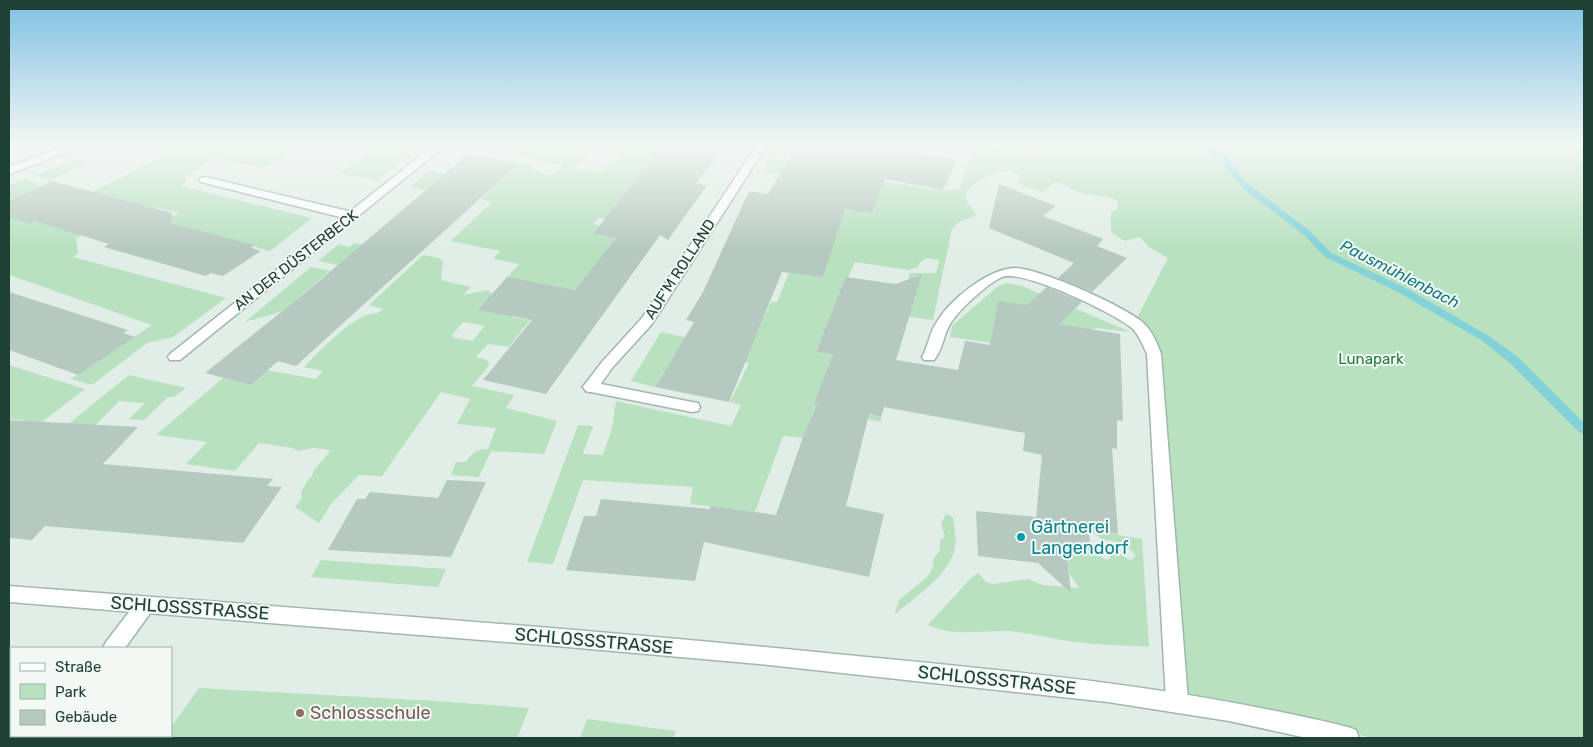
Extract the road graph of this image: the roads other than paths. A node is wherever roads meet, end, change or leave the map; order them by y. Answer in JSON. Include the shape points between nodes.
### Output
{"nodes":[{"id":1,"x":205,"y":180,"type":"dead end"},
{"id":2,"x":398,"y":180,"type":"edge"},
{"id":3,"x":739,"y":180,"type":"edge"},
{"id":4,"x":352,"y":216,"type":"junction"},
{"id":5,"x":175,"y":356,"type":"dead end"},
{"id":6,"x":929,"y":357,"type":"dead end"},
{"id":7,"x":692,"y":407,"type":"dead end"},
{"id":8,"x":9,"y":594,"type":"edge"},
{"id":9,"x":146,"y":605,"type":"junction"},
{"id":10,"x":114,"y":647,"type":"edge"},
{"id":11,"x":1178,"y":701,"type":"junction"},
{"id":12,"x":1348,"y":738,"type":"edge"}],
"edges":[{"from":1,"to":4,"type":"street"},
{"from":2,"to":4,"type":"street","name":"AN DER DÜSTERBECK"},
{"from":3,"to":7,"type":"street","name":"AUF'M ROLLAND","via":[[647,321],[591,388]]},
{"from":4,"to":5,"type":"street","name":"AN DER DÜSTERBECK"},
{"from":6,"to":11,"type":"street","via":[[938,343],[941,328],[952,313],[991,279],[1006,272],[1034,276],[1122,316],[1144,333],[1154,354]]},
{"from":8,"to":9,"type":"street","name":"SCHLOSSSTRASSE"},
{"from":9,"to":10,"type":"street"},
{"from":9,"to":11,"type":"street","name":"SCHLOSSSTRASSE","via":[[818,661]]},
{"from":11,"to":12,"type":"street","name":"SCHLOSSSTRASSE"}]}
